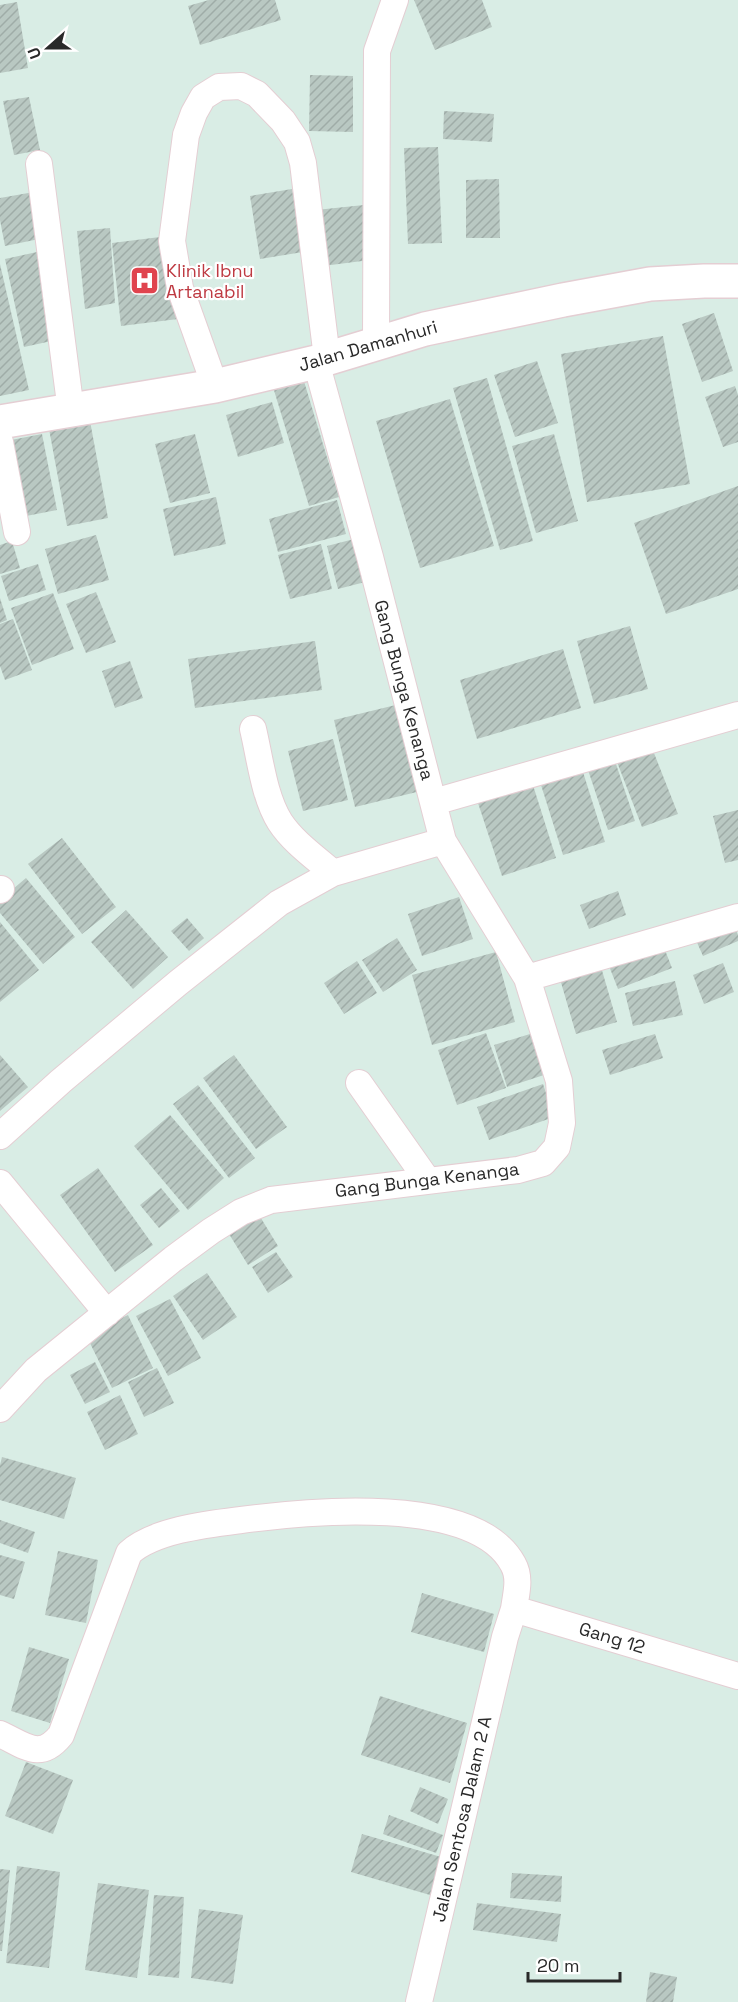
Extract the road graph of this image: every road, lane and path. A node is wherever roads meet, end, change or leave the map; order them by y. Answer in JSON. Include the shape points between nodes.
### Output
{"nodes":[{"id":1,"x":394,"y":0,"type":"edge"},
{"id":2,"x":39,"y":164,"type":"dead end"},
{"id":3,"x":738,"y":281,"type":"edge"},
{"id":4,"x":376,"y":344,"type":"junction"},
{"id":5,"x":322,"y":360,"type":"junction"},
{"id":6,"x":215,"y":386,"type":"junction"},
{"id":7,"x":71,"y":411,"type":"junction"},
{"id":8,"x":0,"y":422,"type":"edge"},
{"id":9,"x":0,"y":442,"type":"edge"},
{"id":10,"x":17,"y":532,"type":"dead end"},
{"id":11,"x":738,"y":715,"type":"edge"},
{"id":12,"x":253,"y":729,"type":"dead end"},
{"id":13,"x":434,"y":802,"type":"junction"},
{"id":14,"x":443,"y":841,"type":"junction"},
{"id":15,"x":333,"y":873,"type":"junction"},
{"id":16,"x":738,"y":917,"type":"edge"},
{"id":17,"x":527,"y":978,"type":"junction"},
{"id":18,"x":359,"y":1083,"type":"dead end"},
{"id":19,"x":0,"y":1136,"type":"edge"},
{"id":20,"x":428,"y":1181,"type":"junction"},
{"id":21,"x":0,"y":1183,"type":"edge"},
{"id":22,"x":107,"y":1313,"type":"junction"},
{"id":23,"x":0,"y":1408,"type":"edge"},
{"id":24,"x":514,"y":1609,"type":"junction"},
{"id":25,"x":738,"y":1676,"type":"edge"},
{"id":26,"x":0,"y":1734,"type":"edge"},
{"id":27,"x":419,"y":2002,"type":"edge"}],
"edges":[{"from":1,"to":4,"type":"street","via":[[377,51]]},
{"from":2,"to":7,"type":"street"},
{"from":3,"to":4,"type":"street","name":"Jalan Damanhuri","via":[[650,284],[490,314]]},
{"from":4,"to":5,"type":"street","name":"Jalan Damanhuri"},
{"from":5,"to":6,"type":"street","name":"Jalan Damanhuri"},
{"from":5,"to":6,"type":"street","name":"Gang Bunga Kenanga","via":[[303,163],[297,142],[257,94],[241,86],[219,87],[203,97],[186,135],[172,241],[180,288]]},
{"from":5,"to":13,"type":"street","name":"Gang Bunga Kenanga"},
{"from":6,"to":7,"type":"street","name":"Jalan Damanhuri"},
{"from":7,"to":8,"type":"street","name":"Jalan Damanhuri"},
{"from":9,"to":10,"type":"street"},
{"from":11,"to":13,"type":"street"},
{"from":12,"to":15,"type":"street","via":[[271,803],[281,823]]},
{"from":13,"to":14,"type":"street","name":"Gang Bunga Kenanga"},
{"from":14,"to":15,"type":"street"},
{"from":14,"to":17,"type":"street","name":"Gang Bunga Kenanga"},
{"from":15,"to":19,"type":"street","via":[[279,903],[177,983]]},
{"from":16,"to":17,"type":"street"},
{"from":17,"to":20,"type":"street","name":"Gang Bunga Kenanga","via":[[559,1081],[562,1123],[557,1147],[543,1163],[518,1170]]},
{"from":18,"to":20,"type":"street"},
{"from":20,"to":22,"type":"street","name":"Gang Bunga Kenanga","via":[[271,1200],[241,1212],[173,1259]]},
{"from":21,"to":22,"type":"street"},
{"from":22,"to":23,"type":"street","name":"Gang Bunga Kenanga","via":[[36,1370]]},
{"from":24,"to":25,"type":"street","name":"Gang 12"},
{"from":24,"to":26,"type":"street","via":[[518,1582],[513,1564],[488,1538],[462,1526],[416,1515],[354,1511],[288,1514],[197,1526],[145,1541],[129,1552],[61,1735],[54,1744],[35,1750]]},
{"from":24,"to":27,"type":"street","name":"Jalan Sentosa Dalam 2 A"}]}
